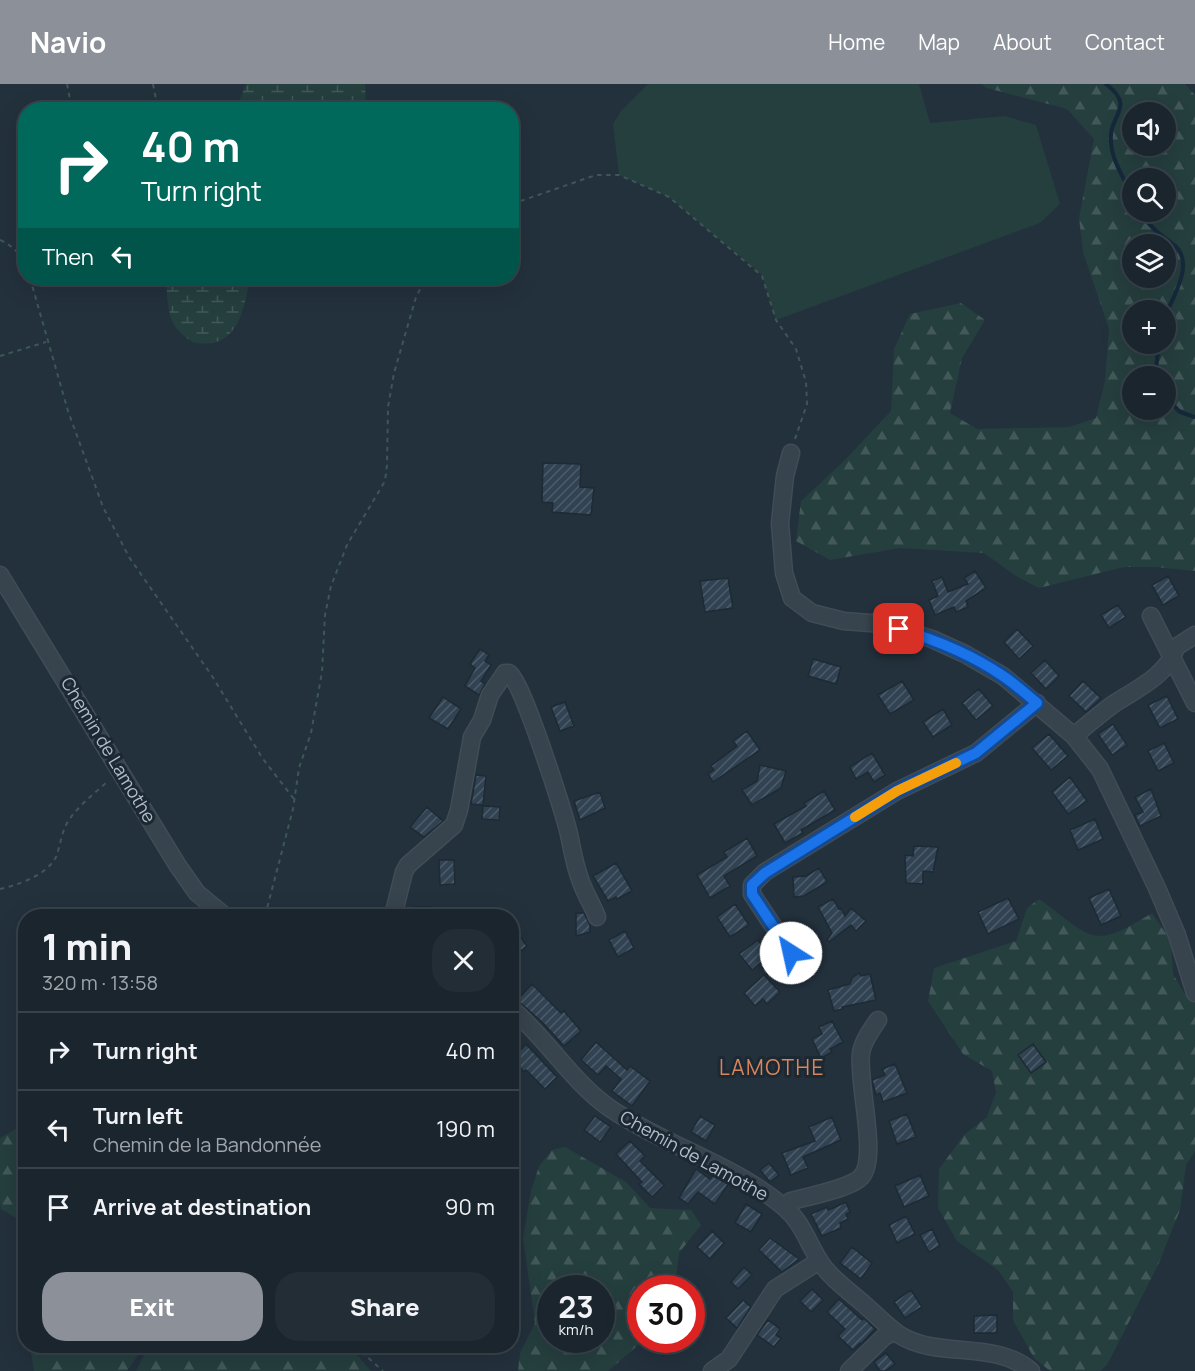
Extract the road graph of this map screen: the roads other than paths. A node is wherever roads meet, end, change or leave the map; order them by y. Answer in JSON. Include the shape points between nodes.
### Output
{"nodes":[{"id":1,"x":790,"y":453,"type":"road end"},
{"id":2,"x":0,"y":575,"type":"edge"},
{"id":3,"x":1152,"y":616,"type":"dead end"},
{"id":4,"x":1195,"y":635,"type":"edge"},
{"id":5,"x":1173,"y":658,"type":"junction"},
{"id":6,"x":1037,"y":703,"type":"junction"},
{"id":7,"x":1195,"y":703,"type":"edge"},
{"id":8,"x":1074,"y":736,"type":"junction"},
{"id":9,"x":216,"y":909,"type":"edge"},
{"id":10,"x":395,"y":909,"type":"edge"},
{"id":11,"x":597,"y":916,"type":"dead end"},
{"id":12,"x":791,"y":953,"type":"dead end"},
{"id":13,"x":1195,"y":993,"type":"edge"},
{"id":14,"x":519,"y":1016,"type":"edge"},
{"id":15,"x":878,"y":1020,"type":"dead end"},
{"id":16,"x":784,"y":1207,"type":"junction"},
{"id":17,"x":819,"y":1261,"type":"junction"},
{"id":18,"x":895,"y":1332,"type":"junction"},
{"id":19,"x":712,"y":1371,"type":"edge"},
{"id":20,"x":849,"y":1371,"type":"edge"},
{"id":21,"x":1031,"y":1371,"type":"edge"}],
"edges":[{"from":1,"to":6,"type":"street","via":[[780,523],[784,573],[792,598],[812,613],[844,621],[883,624],[940,642],[1003,676]]},
{"from":2,"to":9,"type":"street","name":"Chemin de Lamothe","via":[[197,893]]},
{"from":3,"to":5,"type":"street"},
{"from":4,"to":5,"type":"street","via":[[1176,647]]},
{"from":5,"to":7,"type":"street"},
{"from":5,"to":8,"type":"street","via":[[1145,685],[1113,704]]},
{"from":6,"to":8,"type":"street"},
{"from":6,"to":12,"type":"street","via":[[976,753],[897,791],[752,885],[752,894]]},
{"from":8,"to":13,"type":"street","via":[[1100,769],[1152,877],[1177,935]]},
{"from":10,"to":11,"type":"street","via":[[408,865],[454,825],[472,737],[483,720],[490,695],[505,673],[509,673],[528,711],[580,881]]},
{"from":14,"to":16,"type":"street","name":"Chemin de Lamothe","via":[[608,1107],[734,1174]]},
{"from":15,"to":16,"type":"street","via":[[861,1053],[868,1166],[862,1177],[849,1184],[791,1201]]},
{"from":16,"to":17,"type":"street","name":"Chemin de Lamothe","via":[[802,1228]]},
{"from":17,"to":18,"type":"street","name":"Chemin de Lamothe"},
{"from":17,"to":19,"type":"street","via":[[775,1289],[729,1359]]},
{"from":18,"to":20,"type":"street","via":[[884,1337]]},
{"from":18,"to":21,"type":"street","name":"Chemin de Lamothe","via":[[925,1346],[998,1355],[1022,1363]]}]}
